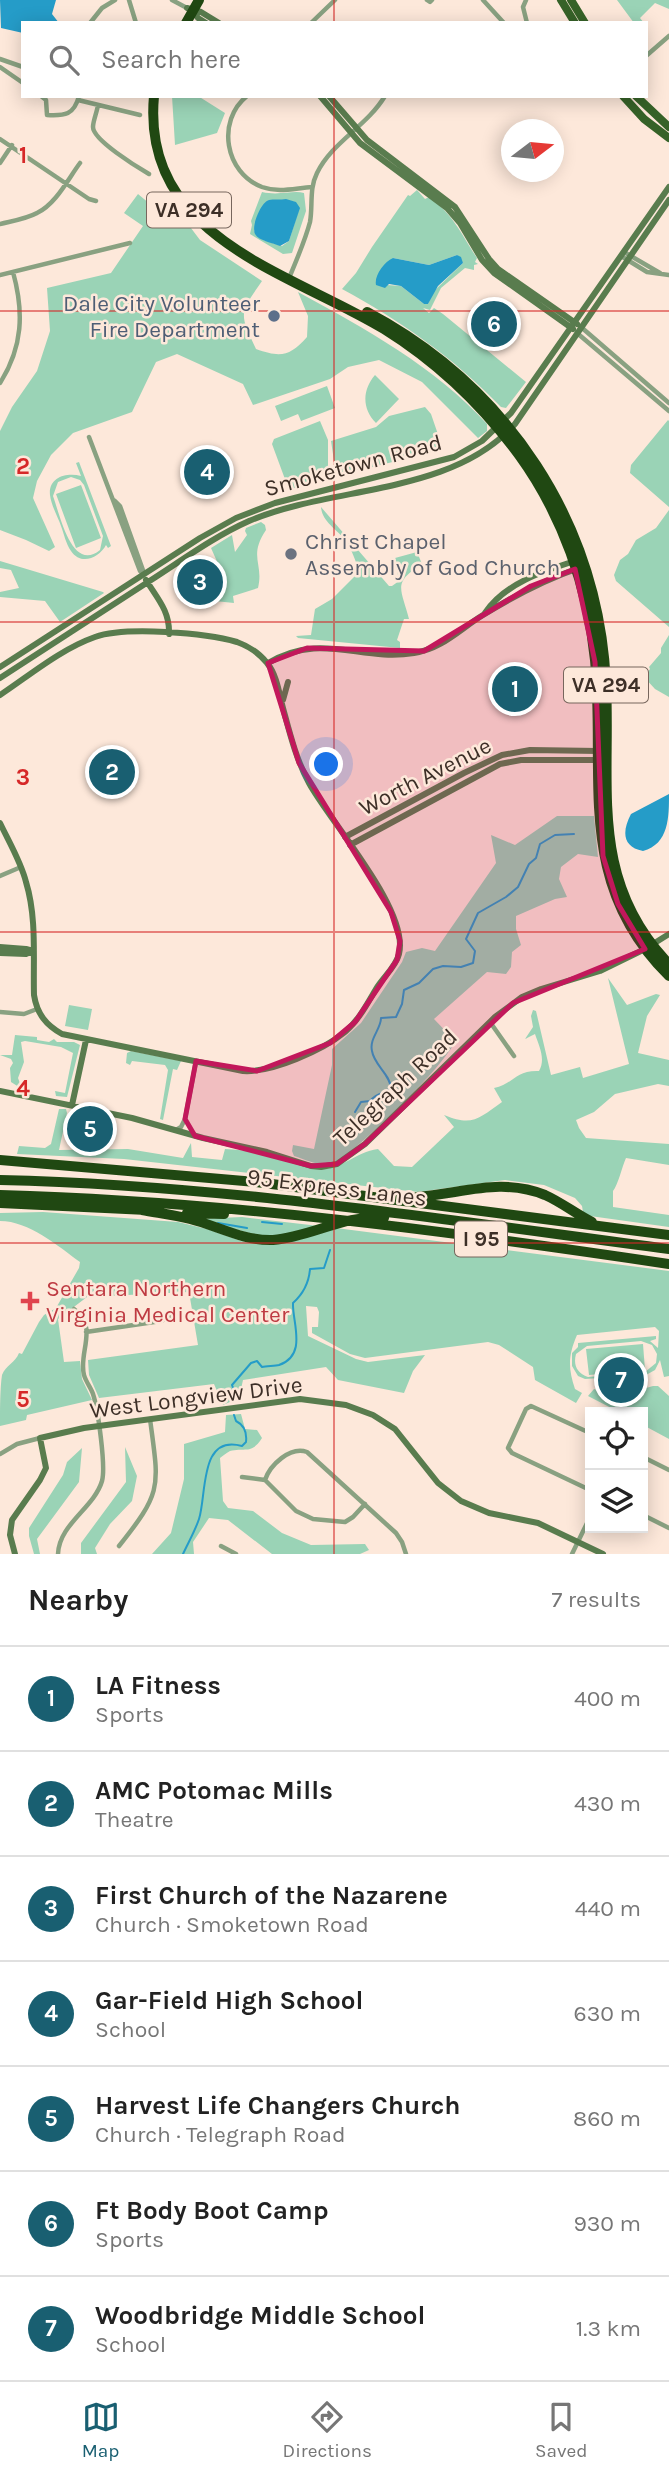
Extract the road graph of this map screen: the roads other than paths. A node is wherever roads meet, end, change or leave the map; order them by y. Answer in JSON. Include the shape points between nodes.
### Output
{"nodes":[{"id":1,"x":115,"y":0,"type":"edge"},
{"id":2,"x":129,"y":0,"type":"edge"},
{"id":3,"x":172,"y":0,"type":"edge"},
{"id":4,"x":199,"y":0,"type":"edge"},
{"id":5,"x":335,"y":0,"type":"edge"},
{"id":6,"x":483,"y":0,"type":"edge"},
{"id":7,"x":526,"y":0,"type":"edge"},
{"id":8,"x":561,"y":0,"type":"edge"},
{"id":9,"x":571,"y":0,"type":"edge"},
{"id":10,"x":190,"y":6,"type":"edge"},
{"id":11,"x":92,"y":21,"type":"edge"},
{"id":12,"x":135,"y":21,"type":"edge"},
{"id":13,"x":180,"y":21,"type":"edge"},
{"id":14,"x":203,"y":21,"type":"edge"},
{"id":15,"x":216,"y":21,"type":"edge"},
{"id":16,"x":313,"y":21,"type":"edge"},
{"id":17,"x":502,"y":21,"type":"edge"},
{"id":18,"x":526,"y":21,"type":"edge"},
{"id":19,"x":574,"y":21,"type":"edge"},
{"id":20,"x":583,"y":21,"type":"edge"},
{"id":21,"x":669,"y":37,"type":"edge"},
{"id":22,"x":648,"y":54,"type":"edge"},
{"id":23,"x":0,"y":59,"type":"edge"},
{"id":24,"x":21,"y":66,"type":"edge"},
{"id":25,"x":0,"y":67,"type":"edge"},
{"id":26,"x":21,"y":82,"type":"edge"},
{"id":27,"x":44,"y":98,"type":"edge"},
{"id":28,"x":78,"y":98,"type":"edge"},
{"id":29,"x":154,"y":98,"type":"edge"},
{"id":30,"x":160,"y":98,"type":"edge"},
{"id":31,"x":245,"y":98,"type":"edge"},
{"id":32,"x":322,"y":98,"type":"edge"},
{"id":33,"x":330,"y":98,"type":"edge"},
{"id":34,"x":384,"y":98,"type":"edge"},
{"id":35,"x":625,"y":98,"type":"edge"},
{"id":36,"x":638,"y":98,"type":"edge"},
{"id":37,"x":99,"y":105,"type":"junction"},
{"id":38,"x":140,"y":115,"type":"dead end"},
{"id":39,"x":669,"y":127,"type":"edge"},
{"id":40,"x":353,"y":131,"type":"junction"},
{"id":41,"x":669,"y":138,"type":"edge"},
{"id":42,"x":0,"y":139,"type":"edge"},
{"id":43,"x":12,"y":145,"type":"junction"},
{"id":44,"x":0,"y":163,"type":"edge"},
{"id":45,"x":80,"y":163,"type":"dead end"},
{"id":46,"x":149,"y":174,"type":"dead end"},
{"id":47,"x":65,"y":183,"type":"junction"},
{"id":48,"x":312,"y":187,"type":"junction"},
{"id":49,"x":669,"y":187,"type":"edge"},
{"id":50,"x":669,"y":200,"type":"edge"},
{"id":51,"x":96,"y":201,"type":"dead end"},
{"id":52,"x":0,"y":224,"type":"edge"},
{"id":53,"x":130,"y":243,"type":"dead end"},
{"id":54,"x":625,"y":257,"type":"junction"},
{"id":55,"x":489,"y":263,"type":"junction"},
{"id":56,"x":13,"y":272,"type":"junction"},
{"id":57,"x":0,"y":275,"type":"edge"},
{"id":58,"x":290,"y":275,"type":"junction"},
{"id":59,"x":669,"y":275,"type":"edge"},
{"id":60,"x":556,"y":317,"type":"junction"},
{"id":61,"x":576,"y":328,"type":"junction"},
{"id":62,"x":562,"y":342,"type":"junction"},
{"id":63,"x":0,"y":383,"type":"edge"},
{"id":64,"x":669,"y":403,"type":"edge"},
{"id":65,"x":669,"y":411,"type":"edge"},
{"id":66,"x":504,"y":428,"type":"junction"},
{"id":67,"x":89,"y":438,"type":"dead end"},
{"id":68,"x":275,"y":503,"type":"junction"},
{"id":69,"x":277,"y":512,"type":"junction"},
{"id":70,"x":578,"y":564,"type":"junction"},
{"id":71,"x":144,"y":575,"type":"junction"},
{"id":72,"x":148,"y":582,"type":"junction"},
{"id":73,"x":51,"y":634,"type":"junction"},
{"id":74,"x":169,"y":634,"type":"junction"},
{"id":75,"x":56,"y":642,"type":"junction"},
{"id":76,"x":268,"y":663,"type":"junction"},
{"id":77,"x":0,"y":667,"type":"edge"},
{"id":78,"x":0,"y":678,"type":"edge"},
{"id":79,"x":288,"y":682,"type":"dead end"},
{"id":80,"x":0,"y":695,"type":"edge"},
{"id":81,"x":282,"y":705,"type":"junction"},
{"id":82,"x":603,"y":755,"type":"junction"},
{"id":83,"x":0,"y":823,"type":"edge"},
{"id":84,"x":345,"y":837,"type":"junction"},
{"id":85,"x":350,"y":845,"type":"junction"},
{"id":86,"x":21,"y":867,"type":"junction"},
{"id":87,"x":0,"y":876,"type":"edge"},
{"id":88,"x":669,"y":934,"type":"edge"},
{"id":89,"x":0,"y":947,"type":"edge"},
{"id":90,"x":649,"y":947,"type":"junction"},
{"id":91,"x":33,"y":951,"type":"junction"},
{"id":92,"x":0,"y":953,"type":"edge"},
{"id":93,"x":669,"y":964,"type":"edge"},
{"id":94,"x":669,"y":975,"type":"edge"},
{"id":95,"x":37,"y":1009,"type":"junction"},
{"id":96,"x":0,"y":1012,"type":"edge"},
{"id":97,"x":490,"y":1022,"type":"junction"},
{"id":98,"x":86,"y":1040,"type":"junction"},
{"id":99,"x":514,"y":1056,"type":"dead end"},
{"id":100,"x":196,"y":1061,"type":"junction"},
{"id":101,"x":0,"y":1091,"type":"edge"},
{"id":102,"x":72,"y":1105,"type":"junction"},
{"id":103,"x":185,"y":1119,"type":"junction"},
{"id":104,"x":175,"y":1131,"type":"junction"},
{"id":105,"x":195,"y":1136,"type":"junction"},
{"id":106,"x":0,"y":1163,"type":"edge"},
{"id":107,"x":0,"y":1180,"type":"edge"},
{"id":108,"x":0,"y":1195,"type":"edge"},
{"id":109,"x":386,"y":1198,"type":"junction"},
{"id":110,"x":0,"y":1203,"type":"edge"},
{"id":111,"x":75,"y":1206,"type":"junction"},
{"id":112,"x":0,"y":1209,"type":"edge"},
{"id":113,"x":142,"y":1210,"type":"junction"},
{"id":114,"x":281,"y":1214,"type":"junction"},
{"id":115,"x":544,"y":1233,"type":"junction"},
{"id":116,"x":668,"y":1243,"type":"edge"},
{"id":117,"x":669,"y":1264,"type":"edge"},
{"id":118,"x":74,"y":1309,"type":"dead end"},
{"id":119,"x":173,"y":1316,"type":"dead end"},
{"id":120,"x":86,"y":1332,"type":"junction"},
{"id":121,"x":150,"y":1419,"type":"junction"},
{"id":122,"x":99,"y":1426,"type":"junction"},
{"id":123,"x":585,"y":1431,"type":"edge"},
{"id":124,"x":40,"y":1438,"type":"junction"},
{"id":125,"x":0,"y":1454,"type":"edge"},
{"id":126,"x":648,"y":1460,"type":"edge"},
{"id":127,"x":669,"y":1470,"type":"edge"},
{"id":128,"x":242,"y":1477,"type":"dead end"},
{"id":129,"x":265,"y":1480,"type":"junction"},
{"id":130,"x":585,"y":1488,"type":"edge"},
{"id":131,"x":365,"y":1504,"type":"junction"},
{"id":132,"x":648,"y":1518,"type":"edge"},
{"id":133,"x":585,"y":1527,"type":"edge"},
{"id":134,"x":669,"y":1528,"type":"edge"},
{"id":135,"x":578,"y":1542,"type":"junction"},
{"id":136,"x":119,"y":1546,"type":"dead end"},
{"id":137,"x":221,"y":1546,"type":"dead end"},
{"id":138,"x":15,"y":1554,"type":"edge"},
{"id":139,"x":58,"y":1554,"type":"edge"},
{"id":140,"x":236,"y":1554,"type":"edge"},
{"id":141,"x":406,"y":1554,"type":"edge"},
{"id":142,"x":572,"y":1554,"type":"edge"},
{"id":143,"x":603,"y":1554,"type":"edge"}],
"edges":[{"from":1,"to":11,"type":"street"},
{"from":2,"to":12,"type":"street"},
{"from":3,"to":10,"type":"street"},
{"from":4,"to":10,"type":"highway"},
{"from":5,"to":16,"type":"street"},
{"from":6,"to":17,"type":"street"},
{"from":7,"to":18,"type":"street"},
{"from":8,"to":19,"type":"main road"},
{"from":9,"to":20,"type":"main road"},
{"from":10,"to":13,"type":"highway"},
{"from":10,"to":14,"type":"street"},
{"from":10,"to":15,"type":"street"},
{"from":21,"to":22,"type":"street"},
{"from":23,"to":24,"type":"street"},
{"from":25,"to":26,"type":"street"},
{"from":27,"to":28,"type":"street","via":[[47,115],[69,114]]},
{"from":28,"to":37,"type":"street"},
{"from":29,"to":58,"type":"highway","number":"VA 294","via":[[159,153],[184,204],[215,236]]},
{"from":30,"to":58,"type":"highway","number":"VA 294","via":[[164,149],[188,200],[229,238]]},
{"from":31,"to":48,"type":"street","via":[[228,129],[229,148],[239,170],[267,189]]},
{"from":32,"to":40,"type":"street"},
{"from":33,"to":40,"type":"street"},
{"from":34,"to":40,"type":"street"},
{"from":35,"to":41,"type":"main road"},
{"from":36,"to":39,"type":"main road"},
{"from":37,"to":38,"type":"street"},
{"from":37,"to":46,"type":"street","via":[[94,132]]},
{"from":40,"to":48,"type":"street","via":[[321,166]]},
{"from":40,"to":55,"type":"street","via":[[368,150],[429,190],[455,216]]},
{"from":42,"to":43,"type":"street"},
{"from":43,"to":44,"type":"street"},
{"from":43,"to":47,"type":"street"},
{"from":45,"to":47,"type":"street"},
{"from":47,"to":51,"type":"street"},
{"from":47,"to":52,"type":"street","via":[[42,210]]},
{"from":48,"to":58,"type":"street","via":[[309,223]]},
{"from":49,"to":54,"type":"street","name":"Smoketown Road"},
{"from":50,"to":54,"type":"street","name":"Smoketown Road"},
{"from":53,"to":56,"type":"street"},
{"from":54,"to":59,"type":"street","via":[[647,272]]},
{"from":54,"to":61,"type":"street","name":"Smoketown Road"},
{"from":55,"to":60,"type":"street","via":[[504,280]]},
{"from":55,"to":61,"type":"street"},
{"from":56,"to":57,"type":"street"},
{"from":56,"to":63,"type":"street","via":[[21,306],[20,336]]},
{"from":58,"to":66,"type":"highway","number":"VA 294","via":[[385,321],[415,341],[459,375]]},
{"from":60,"to":61,"type":"street"},
{"from":60,"to":62,"type":"street","via":[[562,327]]},
{"from":61,"to":62,"type":"street","name":"Smoketown Road"},
{"from":61,"to":64,"type":"street"},
{"from":61,"to":65,"type":"street"},
{"from":61,"to":66,"type":"street","name":"Smoketown Road"},
{"from":62,"to":66,"type":"street","name":"Smoketown Road"},
{"from":66,"to":68,"type":"street","name":"Smoketown Road","via":[[444,460]]},
{"from":66,"to":69,"type":"street","name":"Smoketown Road","via":[[481,454],[447,470]]},
{"from":66,"to":70,"type":"highway","number":"VA 294","via":[[553,492],[573,533]]},
{"from":67,"to":71,"type":"street"},
{"from":68,"to":69,"type":"street"},
{"from":68,"to":71,"type":"street","name":"Smoketown Road","via":[[222,525]]},
{"from":69,"to":72,"type":"street","name":"Smoketown Road","via":[[231,530]]},
{"from":70,"to":76,"type":"street","via":[[527,579],[445,642],[415,653],[307,648]]},
{"from":70,"to":82,"type":"highway","number":"VA 294","via":[[598,619],[604,660]]},
{"from":71,"to":72,"type":"street"},
{"from":71,"to":73,"type":"street","name":"Smoketown Road"},
{"from":72,"to":74,"type":"street","via":[[165,609]]},
{"from":72,"to":75,"type":"street","name":"Smoketown Road"},
{"from":73,"to":75,"type":"street"},
{"from":73,"to":77,"type":"street","name":"Smoketown Road"},
{"from":74,"to":76,"type":"street","via":[[236,642]]},
{"from":74,"to":80,"type":"street","via":[[132,631],[94,638]]},
{"from":75,"to":78,"type":"street","name":"Smoketown Road"},
{"from":76,"to":81,"type":"street"},
{"from":79,"to":81,"type":"street"},
{"from":81,"to":84,"type":"street","via":[[306,777]]},
{"from":82,"to":84,"type":"street","name":"Worth Avenue","via":[[530,750],[496,757]]},
{"from":82,"to":85,"type":"street","name":"Worth Avenue","via":[[500,764]]},
{"from":82,"to":90,"type":"highway","number":"VA 294","via":[[612,859]]},
{"from":83,"to":86,"type":"street"},
{"from":84,"to":85,"type":"street"},
{"from":85,"to":100,"type":"street","via":[[387,902],[400,946],[394,964],[357,1019],[330,1043],[262,1070],[243,1071]]},
{"from":86,"to":87,"type":"street"},
{"from":86,"to":91,"type":"street","via":[[31,906]]},
{"from":88,"to":90,"type":"street","name":"Telegraph Road"},
{"from":89,"to":91,"type":"street"},
{"from":90,"to":93,"type":"highway","number":"VA 294"},
{"from":90,"to":94,"type":"highway","number":"VA 294"},
{"from":90,"to":97,"type":"street","name":"Telegraph Road","via":[[594,973],[535,992]]},
{"from":91,"to":92,"type":"street"},
{"from":91,"to":95,"type":"street"},
{"from":95,"to":96,"type":"street","via":[[24,1014]]},
{"from":95,"to":98,"type":"street","via":[[57,1031]]},
{"from":97,"to":99,"type":"street"},
{"from":97,"to":105,"type":"street","name":"Telegraph Road","via":[[365,1144],[337,1164],[311,1166]]},
{"from":98,"to":100,"type":"street"},
{"from":98,"to":102,"type":"street"},
{"from":100,"to":103,"type":"street"},
{"from":101,"to":102,"type":"street","name":"Telegraph Road"},
{"from":102,"to":104,"type":"street","name":"Telegraph Road"},
{"from":103,"to":104,"type":"street"},
{"from":103,"to":105,"type":"street","via":[[186,1128]]},
{"from":104,"to":105,"type":"street","name":"Telegraph Road"},
{"from":106,"to":109,"type":"highway","number":"I 95","via":[[256,1182]]},
{"from":107,"to":115,"type":"highway","name":"95 Express Lanes","via":[[271,1198]]},
{"from":108,"to":114,"type":"highway","number":"I 95"},
{"from":109,"to":116,"type":"highway","number":"I 95"},
{"from":109,"to":116,"type":"highway","via":[[505,1186],[538,1193],[614,1233]]},
{"from":110,"to":111,"type":"highway"},
{"from":111,"to":112,"type":"highway"},
{"from":111,"to":113,"type":"highway"},
{"from":113,"to":114,"type":"highway"},
{"from":113,"to":115,"type":"highway","via":[[271,1240],[355,1218]]},
{"from":114,"to":117,"type":"highway","number":"I 95"},
{"from":115,"to":116,"type":"highway","name":"95 Express Lanes"},
{"from":118,"to":120,"type":"street"},
{"from":119,"to":120,"type":"street"},
{"from":120,"to":122,"type":"street","via":[[83,1370]]},
{"from":121,"to":122,"type":"street","name":"West Longview Drive"},
{"from":121,"to":135,"type":"street","name":"West Longview Drive","via":[[305,1399],[351,1406],[395,1429],[438,1483],[461,1501],[489,1513],[538,1523]]},
{"from":121,"to":136,"type":"street","via":[[156,1488]]},
{"from":122,"to":124,"type":"street","name":"West Longview Drive"},
{"from":122,"to":139,"type":"street","via":[[103,1479],[64,1535]]},
{"from":123,"to":130,"type":"street","via":[[528,1407],[509,1449]]},
{"from":124,"to":125,"type":"street","name":"West Longview Drive"},
{"from":124,"to":138,"type":"street","via":[[46,1468],[12,1520]]},
{"from":126,"to":127,"type":"street"},
{"from":128,"to":129,"type":"street"},
{"from":129,"to":131,"type":"street","via":[[296,1511],[313,1519],[345,1522]]},
{"from":129,"to":131,"type":"street","via":[[286,1454],[303,1450]]},
{"from":131,"to":141,"type":"street","via":[[396,1533]]},
{"from":132,"to":134,"type":"street"},
{"from":133,"to":135,"type":"street"},
{"from":135,"to":142,"type":"street"},
{"from":135,"to":143,"type":"street","name":"West Longview Drive"},
{"from":137,"to":140,"type":"street"}]}
